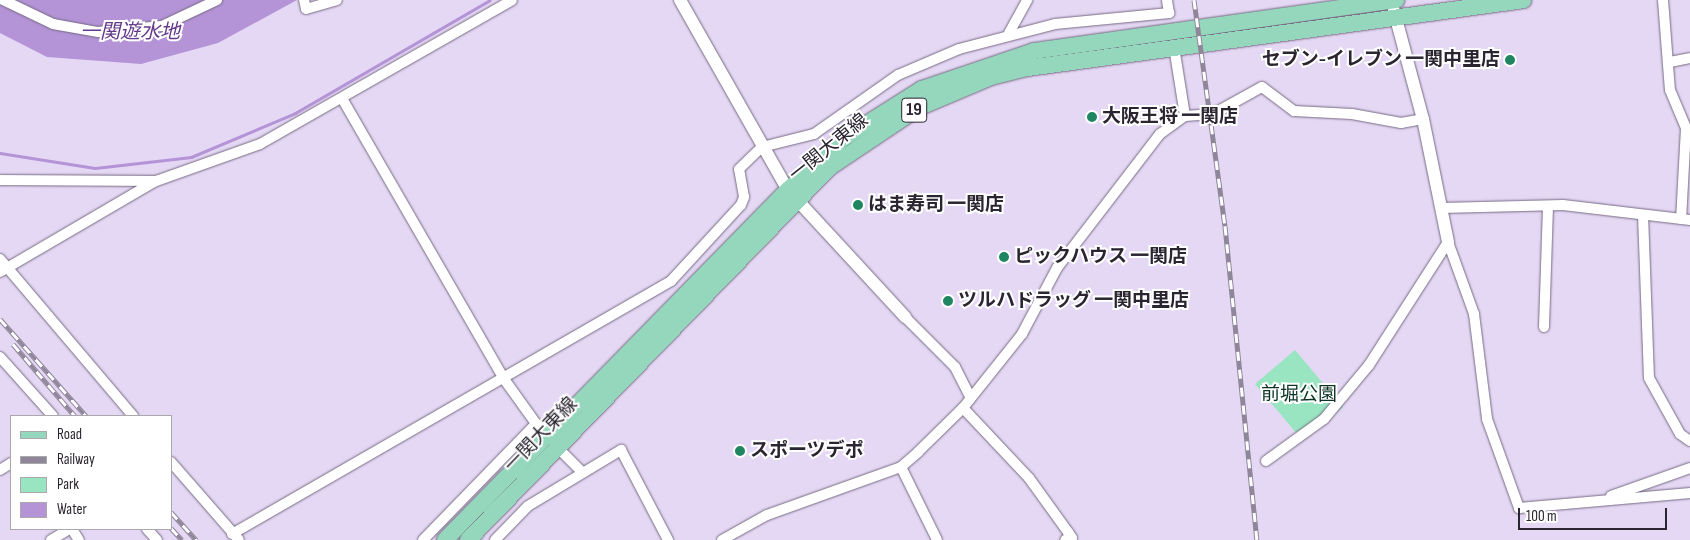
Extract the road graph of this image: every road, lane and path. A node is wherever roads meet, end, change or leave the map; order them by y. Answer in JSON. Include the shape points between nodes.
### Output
{"nodes":[{"id":1,"x":3,"y":0,"type":"edge"},
{"id":2,"x":217,"y":0,"type":"edge"},
{"id":3,"x":304,"y":0,"type":"edge"},
{"id":4,"x":338,"y":0,"type":"edge"},
{"id":5,"x":512,"y":0,"type":"edge"},
{"id":6,"x":680,"y":0,"type":"edge"},
{"id":7,"x":1027,"y":0,"type":"edge"},
{"id":8,"x":1167,"y":0,"type":"edge"},
{"id":9,"x":1392,"y":0,"type":"edge"},
{"id":10,"x":1396,"y":0,"type":"edge"},
{"id":11,"x":1523,"y":0,"type":"edge"},
{"id":12,"x":1663,"y":0,"type":"edge"},
{"id":13,"x":1396,"y":17,"type":"junction"},
{"id":14,"x":1009,"y":33,"type":"junction"},
{"id":15,"x":1174,"y":47,"type":"junction"},
{"id":16,"x":1690,"y":58,"type":"edge"},
{"id":17,"x":1670,"y":62,"type":"junction"},
{"id":18,"x":342,"y":100,"type":"junction"},
{"id":19,"x":1185,"y":116,"type":"junction"},
{"id":20,"x":1423,"y":119,"type":"junction"},
{"id":21,"x":762,"y":147,"type":"junction"},
{"id":22,"x":0,"y":180,"type":"edge"},
{"id":23,"x":156,"y":181,"type":"junction"},
{"id":24,"x":792,"y":195,"type":"junction"},
{"id":25,"x":1548,"y":206,"type":"junction"},
{"id":26,"x":1441,"y":208,"type":"junction"},
{"id":27,"x":1643,"y":215,"type":"junction"},
{"id":28,"x":1685,"y":220,"type":"edge"},
{"id":29,"x":1448,"y":242,"type":"junction"},
{"id":30,"x":0,"y":259,"type":"edge"},
{"id":31,"x":3,"y":270,"type":"edge"},
{"id":32,"x":905,"y":317,"type":"joint"},
{"id":33,"x":1544,"y":328,"type":"dead end"},
{"id":34,"x":2,"y":364,"type":"edge"},
{"id":35,"x":504,"y":379,"type":"junction"},
{"id":36,"x":970,"y":396,"type":"junction"},
{"id":37,"x":963,"y":408,"type":"junction"},
{"id":38,"x":52,"y":415,"type":"edge"},
{"id":39,"x":132,"y":415,"type":"edge"},
{"id":40,"x":545,"y":436,"type":"junction"},
{"id":41,"x":1690,"y":440,"type":"edge"},
{"id":42,"x":1266,"y":461,"type":"dead end"},
{"id":43,"x":172,"y":463,"type":"edge"},
{"id":44,"x":900,"y":467,"type":"junction"},
{"id":45,"x":1690,"y":468,"type":"edge"},
{"id":46,"x":581,"y":471,"type":"junction"},
{"id":47,"x":1690,"y":493,"type":"edge"},
{"id":48,"x":1599,"y":500,"type":"junction"},
{"id":49,"x":68,"y":530,"type":"edge"},
{"id":50,"x":148,"y":530,"type":"edge"},
{"id":51,"x":235,"y":537,"type":"edge"},
{"id":52,"x":498,"y":539,"type":"edge"},
{"id":53,"x":51,"y":540,"type":"edge"},
{"id":54,"x":157,"y":540,"type":"edge"},
{"id":55,"x":423,"y":540,"type":"edge"},
{"id":56,"x":446,"y":540,"type":"edge"},
{"id":57,"x":468,"y":540,"type":"edge"},
{"id":58,"x":668,"y":540,"type":"edge"},
{"id":59,"x":722,"y":540,"type":"edge"},
{"id":60,"x":937,"y":540,"type":"edge"},
{"id":61,"x":1065,"y":540,"type":"edge"}],
"edges":[{"from":1,"to":2,"type":"street","via":[[52,24],[98,32],[162,26]]},
{"from":3,"to":4,"type":"street","via":[[306,9]]},
{"from":5,"to":18,"type":"street"},
{"from":6,"to":21,"type":"street"},
{"from":7,"to":14,"type":"street"},
{"from":8,"to":14,"type":"street","via":[[1169,13]]},
{"from":9,"to":10,"type":"main road","name":"一関大東線","number":"19"},
{"from":9,"to":13,"type":"street"},
{"from":9,"to":24,"type":"main road","name":"一関大東線","number":"19","via":[[1034,51],[994,62],[922,89],[892,106],[841,140]]},
{"from":11,"to":13,"type":"main road","name":"一関大東線","number":"19"},
{"from":12,"to":17,"type":"street"},
{"from":13,"to":15,"type":"main road","name":"一関大東線","number":"19"},
{"from":13,"to":20,"type":"street"},
{"from":14,"to":21,"type":"street","via":[[898,75],[804,139]]},
{"from":15,"to":19,"type":"street"},
{"from":15,"to":24,"type":"main road","name":"一関大東線","number":"19","via":[[1028,68],[949,93],[862,142]]},
{"from":16,"to":17,"type":"street"},
{"from":17,"to":28,"type":"street","via":[[1670,90],[1686,128]]},
{"from":18,"to":23,"type":"street","via":[[260,144]]},
{"from":18,"to":35,"type":"street"},
{"from":19,"to":20,"type":"street","via":[[1213,114],[1262,87],[1294,111],[1352,114],[1401,123]]},
{"from":19,"to":36,"type":"street","via":[[1160,134],[1057,268],[1022,334]]},
{"from":20,"to":26,"type":"street"},
{"from":21,"to":24,"type":"street"},
{"from":21,"to":35,"type":"street","via":[[739,168],[744,197],[741,205],[671,281]]},
{"from":22,"to":23,"type":"street"},
{"from":23,"to":31,"type":"street"},
{"from":24,"to":32,"type":"street"},
{"from":24,"to":40,"type":"main road","name":"一関大東線","number":"19"},
{"from":25,"to":26,"type":"street"},
{"from":25,"to":27,"type":"street"},
{"from":25,"to":33,"type":"street"},
{"from":26,"to":29,"type":"street"},
{"from":27,"to":28,"type":"street"},
{"from":27,"to":41,"type":"street","via":[[1649,378],[1671,421]]},
{"from":29,"to":42,"type":"street","via":[[1370,365],[1324,419]]},
{"from":29,"to":48,"type":"street","via":[[1474,314],[1487,419],[1516,504],[1519,508]]},
{"from":30,"to":31,"type":"street"},
{"from":31,"to":39,"type":"street"},
{"from":32,"to":36,"type":"street","via":[[955,367]]},
{"from":34,"to":38,"type":"street"},
{"from":35,"to":40,"type":"street"},
{"from":35,"to":51,"type":"street"},
{"from":36,"to":37,"type":"street"},
{"from":37,"to":44,"type":"street"},
{"from":37,"to":61,"type":"street","via":[[1029,478],[1072,538]]},
{"from":40,"to":46,"type":"street"},
{"from":40,"to":55,"type":"street"},
{"from":40,"to":56,"type":"main road","name":"一関大東線","number":"19"},
{"from":40,"to":57,"type":"main road","name":"一関大東線","number":"19"},
{"from":43,"to":51,"type":"street"},
{"from":44,"to":59,"type":"street","via":[[767,515]]},
{"from":44,"to":60,"type":"street"},
{"from":45,"to":48,"type":"street"},
{"from":46,"to":52,"type":"street","via":[[528,506]]},
{"from":46,"to":58,"type":"street","via":[[621,450]]},
{"from":47,"to":48,"type":"street"},
{"from":49,"to":53,"type":"street"},
{"from":50,"to":54,"type":"street"}]}
